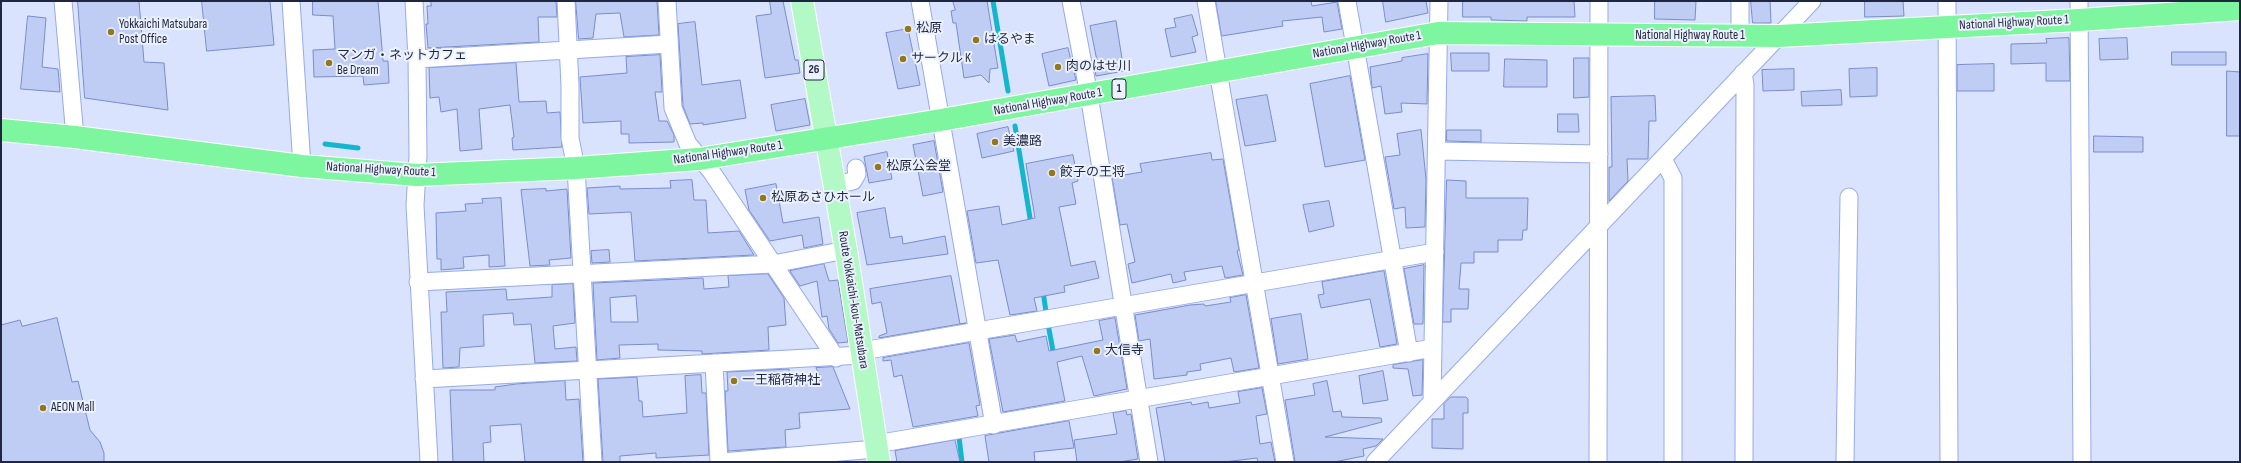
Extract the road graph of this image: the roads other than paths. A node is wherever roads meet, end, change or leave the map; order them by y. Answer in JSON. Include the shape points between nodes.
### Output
{"nodes":[{"id":1,"x":63,"y":1,"type":"edge"},
{"id":2,"x":291,"y":1,"type":"edge"},
{"id":3,"x":414,"y":1,"type":"edge"},
{"id":4,"x":566,"y":1,"type":"edge"},
{"id":5,"x":667,"y":1,"type":"edge"},
{"id":6,"x":802,"y":1,"type":"edge"},
{"id":7,"x":920,"y":1,"type":"edge"},
{"id":8,"x":1071,"y":1,"type":"edge"},
{"id":9,"x":1206,"y":1,"type":"edge"},
{"id":10,"x":1347,"y":1,"type":"edge"},
{"id":11,"x":1439,"y":1,"type":"edge"},
{"id":12,"x":1598,"y":1,"type":"edge"},
{"id":13,"x":1740,"y":1,"type":"edge"},
{"id":14,"x":1812,"y":1,"type":"edge"},
{"id":15,"x":1947,"y":1,"type":"edge"},
{"id":16,"x":2240,"y":9,"type":"edge"},
{"id":17,"x":2079,"y":10,"type":"edge"},
{"id":18,"x":1947,"y":26,"type":"junction"},
{"id":19,"x":1438,"y":33,"type":"junction"},
{"id":20,"x":1599,"y":36,"type":"junction"},
{"id":21,"x":1740,"y":36,"type":"junction"},
{"id":22,"x":1779,"y":36,"type":"junction"},
{"id":23,"x":669,"y":44,"type":"junction"},
{"id":24,"x":1356,"y":46,"type":"junction"},
{"id":25,"x":569,"y":50,"type":"junction"},
{"id":26,"x":417,"y":60,"type":"junction"},
{"id":27,"x":1219,"y":72,"type":"junction"},
{"id":28,"x":1743,"y":73,"type":"junction"},
{"id":29,"x":1089,"y":95,"type":"junction"},
{"id":30,"x":942,"y":120,"type":"junction"},
{"id":31,"x":1,"y":130,"type":"edge"},
{"id":32,"x":75,"y":137,"type":"junction"},
{"id":33,"x":826,"y":138,"type":"junction"},
{"id":34,"x":1438,"y":151,"type":"junction"},
{"id":35,"x":1599,"y":154,"type":"junction"},
{"id":36,"x":699,"y":159,"type":"junction"},
{"id":37,"x":1663,"y":159,"type":"junction"},
{"id":38,"x":302,"y":166,"type":"junction"},
{"id":39,"x":576,"y":168,"type":"junction"},
{"id":40,"x":856,"y":168,"type":"dead end"},
{"id":41,"x":417,"y":175,"type":"junction"},
{"id":42,"x":834,"y":184,"type":"junction"},
{"id":43,"x":1849,"y":197,"type":"dead end"},
{"id":44,"x":1600,"y":223,"type":"junction"},
{"id":45,"x":846,"y":250,"type":"junction"},
{"id":46,"x":1435,"y":252,"type":"junction"},
{"id":47,"x":1393,"y":260,"type":"junction"},
{"id":48,"x":773,"y":264,"type":"junction"},
{"id":49,"x":582,"y":273,"type":"junction"},
{"id":50,"x":418,"y":282,"type":"junction"},
{"id":51,"x":1255,"y":284,"type":"junction"},
{"id":52,"x":1124,"y":305,"type":"junction"},
{"id":53,"x":978,"y":330,"type":"junction"},
{"id":54,"x":1433,"y":348,"type":"junction"},
{"id":55,"x":862,"y":353,"type":"junction"},
{"id":56,"x":1409,"y":353,"type":"junction"},
{"id":57,"x":836,"y":358,"type":"junction"},
{"id":58,"x":714,"y":363,"type":"junction"},
{"id":59,"x":588,"y":370,"type":"junction"},
{"id":60,"x":1271,"y":377,"type":"junction"},
{"id":61,"x":424,"y":379,"type":"junction"},
{"id":62,"x":1139,"y":399,"type":"junction"},
{"id":63,"x":1432,"y":401,"type":"junction"},
{"id":64,"x":994,"y":425,"type":"junction"},
{"id":65,"x":877,"y":452,"type":"edge"},
{"id":66,"x":429,"y":462,"type":"edge"},
{"id":67,"x":592,"y":462,"type":"edge"},
{"id":68,"x":719,"y":462,"type":"edge"},
{"id":69,"x":722,"y":462,"type":"edge"},
{"id":70,"x":1149,"y":462,"type":"edge"},
{"id":71,"x":1285,"y":462,"type":"edge"},
{"id":72,"x":1375,"y":462,"type":"edge"},
{"id":73,"x":1598,"y":462,"type":"edge"},
{"id":74,"x":1673,"y":462,"type":"edge"},
{"id":75,"x":1744,"y":462,"type":"edge"},
{"id":76,"x":1845,"y":462,"type":"edge"},
{"id":77,"x":1949,"y":462,"type":"edge"},
{"id":78,"x":2082,"y":462,"type":"edge"}],
"edges":[{"from":1,"to":32,"type":"street"},
{"from":2,"to":38,"type":"street"},
{"from":3,"to":26,"type":"street"},
{"from":4,"to":25,"type":"street"},
{"from":5,"to":23,"type":"street"},
{"from":6,"to":33,"type":"main road","number":"26"},
{"from":7,"to":30,"type":"street"},
{"from":8,"to":29,"type":"street"},
{"from":9,"to":27,"type":"street"},
{"from":10,"to":24,"type":"street"},
{"from":11,"to":19,"type":"street"},
{"from":12,"to":20,"type":"street"},
{"from":13,"to":21,"type":"street"},
{"from":14,"to":22,"type":"street"},
{"from":15,"to":18,"type":"street"},
{"from":16,"to":17,"type":"highway","name":"National Highway Route 1","number":"1"},
{"from":17,"to":18,"type":"highway","name":"National Highway Route 1","number":"1"},
{"from":17,"to":78,"type":"street"},
{"from":18,"to":22,"type":"highway","name":"National Highway Route 1","number":"1"},
{"from":18,"to":77,"type":"street"},
{"from":19,"to":20,"type":"highway","name":"National Highway Route 1","number":"1"},
{"from":19,"to":24,"type":"highway","name":"National Highway Route 1","number":"1"},
{"from":19,"to":34,"type":"street"},
{"from":20,"to":21,"type":"highway","name":"National Highway Route 1","number":"1"},
{"from":20,"to":35,"type":"street"},
{"from":21,"to":22,"type":"highway","name":"National Highway Route 1","number":"1"},
{"from":22,"to":28,"type":"street"},
{"from":23,"to":25,"type":"street"},
{"from":23,"to":36,"type":"street","via":[[673,108],[688,144]]},
{"from":24,"to":27,"type":"highway","name":"National Highway Route 1","number":"1"},
{"from":24,"to":47,"type":"street"},
{"from":25,"to":26,"type":"street"},
{"from":25,"to":39,"type":"street","via":[[570,138]]},
{"from":26,"to":41,"type":"street"},
{"from":27,"to":29,"type":"highway","name":"National Highway Route 1","number":"1"},
{"from":27,"to":51,"type":"street"},
{"from":28,"to":37,"type":"street"},
{"from":28,"to":75,"type":"street"},
{"from":29,"to":30,"type":"highway","name":"National Highway Route 1","number":"1"},
{"from":29,"to":52,"type":"street"},
{"from":30,"to":33,"type":"highway","name":"National Highway Route 1","number":"1"},
{"from":30,"to":53,"type":"street"},
{"from":31,"to":32,"type":"highway","name":"National Highway Route 1","number":"1"},
{"from":32,"to":38,"type":"highway","name":"National Highway Route 1","number":"1"},
{"from":33,"to":36,"type":"highway","name":"National Highway Route 1","number":"1"},
{"from":33,"to":42,"type":"main road","name":"Route Yokkaichi-kou-Matsubara"},
{"from":34,"to":35,"type":"street"},
{"from":34,"to":46,"type":"street"},
{"from":35,"to":44,"type":"street"},
{"from":36,"to":39,"type":"highway","name":"National Highway Route 1","number":"1"},
{"from":36,"to":48,"type":"street","via":[[711,171]]},
{"from":37,"to":44,"type":"street"},
{"from":37,"to":74,"type":"street","via":[[1672,178]]},
{"from":38,"to":41,"type":"highway","name":"National Highway Route 1","number":"1"},
{"from":39,"to":41,"type":"highway","name":"National Highway Route 1","number":"1"},
{"from":39,"to":49,"type":"street"},
{"from":40,"to":42,"type":"street","via":[[857,174],[853,181]]},
{"from":41,"to":50,"type":"street","via":[[415,205]]},
{"from":42,"to":45,"type":"main road","name":"Route Yokkaichi-kou-Matsubara"},
{"from":43,"to":76,"type":"street"},
{"from":44,"to":63,"type":"street"},
{"from":44,"to":73,"type":"street"},
{"from":45,"to":48,"type":"street"},
{"from":45,"to":55,"type":"main road","name":"Route Yokkaichi-kou-Matsubara"},
{"from":46,"to":47,"type":"street"},
{"from":46,"to":54,"type":"street"},
{"from":47,"to":51,"type":"street"},
{"from":47,"to":56,"type":"street"},
{"from":48,"to":49,"type":"street"},
{"from":48,"to":57,"type":"street"},
{"from":49,"to":50,"type":"street"},
{"from":49,"to":59,"type":"street"},
{"from":50,"to":61,"type":"street"},
{"from":51,"to":52,"type":"street"},
{"from":51,"to":60,"type":"street"},
{"from":52,"to":53,"type":"street"},
{"from":52,"to":62,"type":"street"},
{"from":53,"to":55,"type":"street"},
{"from":53,"to":64,"type":"street"},
{"from":54,"to":56,"type":"street"},
{"from":54,"to":63,"type":"street"},
{"from":55,"to":57,"type":"street"},
{"from":55,"to":65,"type":"main road","name":"Route Yokkaichi-kou-Matsubara"},
{"from":56,"to":60,"type":"street"},
{"from":57,"to":58,"type":"street"},
{"from":58,"to":59,"type":"street"},
{"from":58,"to":68,"type":"street"},
{"from":59,"to":61,"type":"street"},
{"from":59,"to":67,"type":"street"},
{"from":60,"to":62,"type":"street"},
{"from":60,"to":71,"type":"street"},
{"from":61,"to":66,"type":"street"},
{"from":62,"to":64,"type":"street"},
{"from":62,"to":70,"type":"street"},
{"from":63,"to":72,"type":"street"},
{"from":64,"to":65,"type":"street"},
{"from":65,"to":69,"type":"street"}]}
